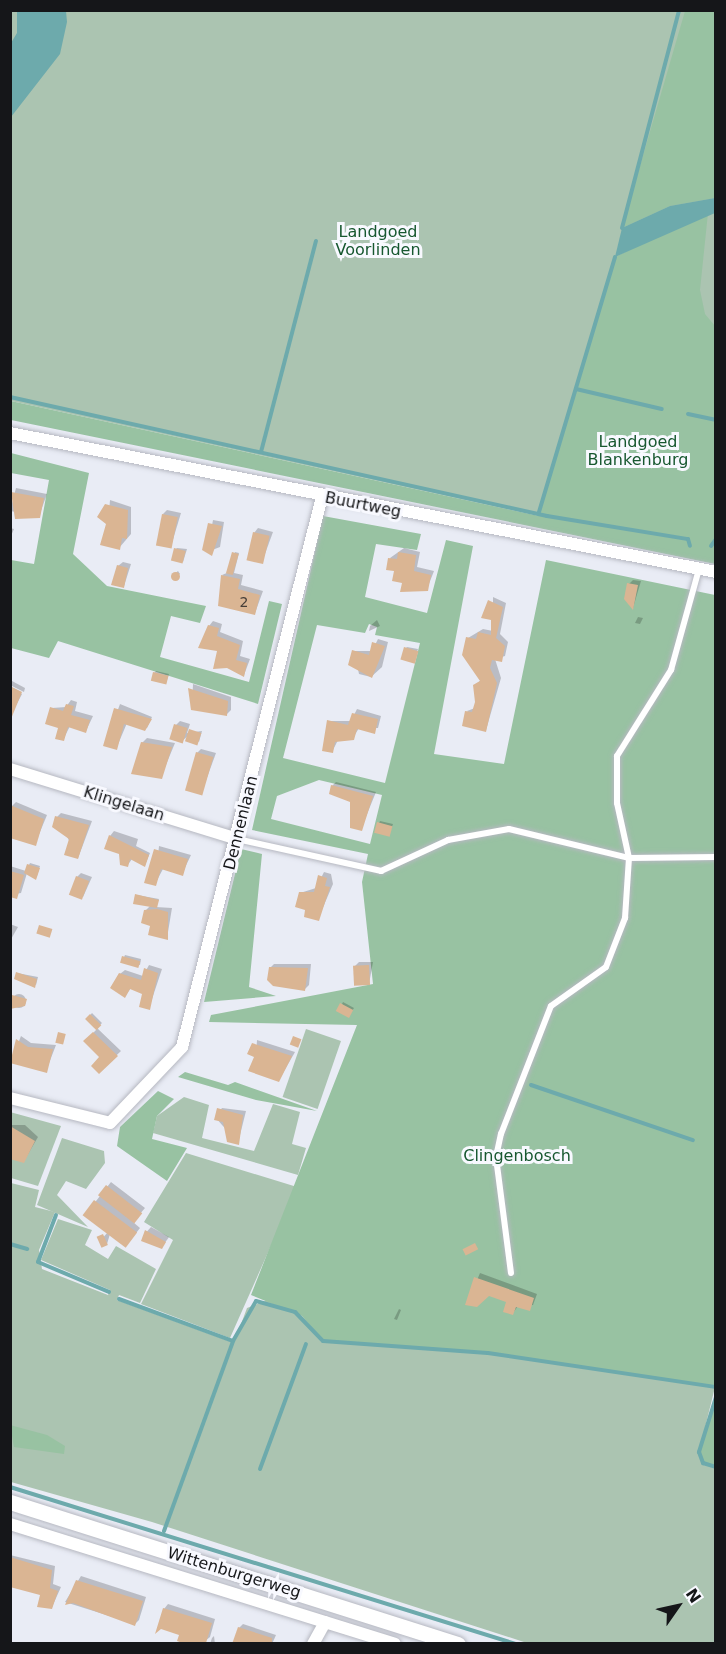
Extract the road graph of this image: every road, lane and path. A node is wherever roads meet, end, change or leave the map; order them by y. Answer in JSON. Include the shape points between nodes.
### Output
{"nodes":[{"id":1,"x":10,"y":433,"type":"edge"},
{"id":2,"x":322,"y":497,"type":"junction"},
{"id":3,"x":699,"y":569,"type":"junction"},
{"id":4,"x":716,"y":572,"type":"edge"},
{"id":5,"x":10,"y":769,"type":"edge"},
{"id":6,"x":237,"y":839,"type":"junction"},
{"id":7,"x":716,"y":857,"type":"edge"},
{"id":8,"x":629,"y":858,"type":"junction"},
{"id":9,"x":10,"y":1098,"type":"edge"},
{"id":10,"x":511,"y":1274,"type":"dead end"},
{"id":11,"x":10,"y":1502,"type":"edge"},
{"id":12,"x":10,"y":1524,"type":"edge"},
{"id":13,"x":325,"y":1622,"type":"junction"},
{"id":14,"x":313,"y":1644,"type":"edge"},
{"id":15,"x":395,"y":1644,"type":"edge"},
{"id":16,"x":458,"y":1644,"type":"edge"}],
"edges":[{"from":1,"to":2,"type":"street","name":"Buurtweg"},
{"from":2,"to":3,"type":"street","name":"Buurtweg"},
{"from":2,"to":6,"type":"street","name":"Dennenlaan"},
{"from":3,"to":4,"type":"street","name":"Buurtweg"},
{"from":3,"to":8,"type":"lane","via":[[671,670],[617,756],[617,803]]},
{"from":5,"to":6,"type":"street","name":"Klingelaan"},
{"from":6,"to":8,"type":"lane","via":[[381,870],[448,840],[509,829]]},
{"from":6,"to":9,"type":"street","name":"Dennenlaan","via":[[189,1030],[171,1062],[110,1123]]},
{"from":7,"to":8,"type":"lane"},
{"from":8,"to":10,"type":"lane","via":[[625,918],[606,967],[551,1006],[501,1134],[496,1157]]},
{"from":11,"to":16,"type":"street","name":"Wittenburgerweg"},
{"from":12,"to":13,"type":"street","name":"Wittenburgerweg"},
{"from":13,"to":14,"type":"street"},
{"from":13,"to":15,"type":"street","name":"Wittenburgerweg"}]}
